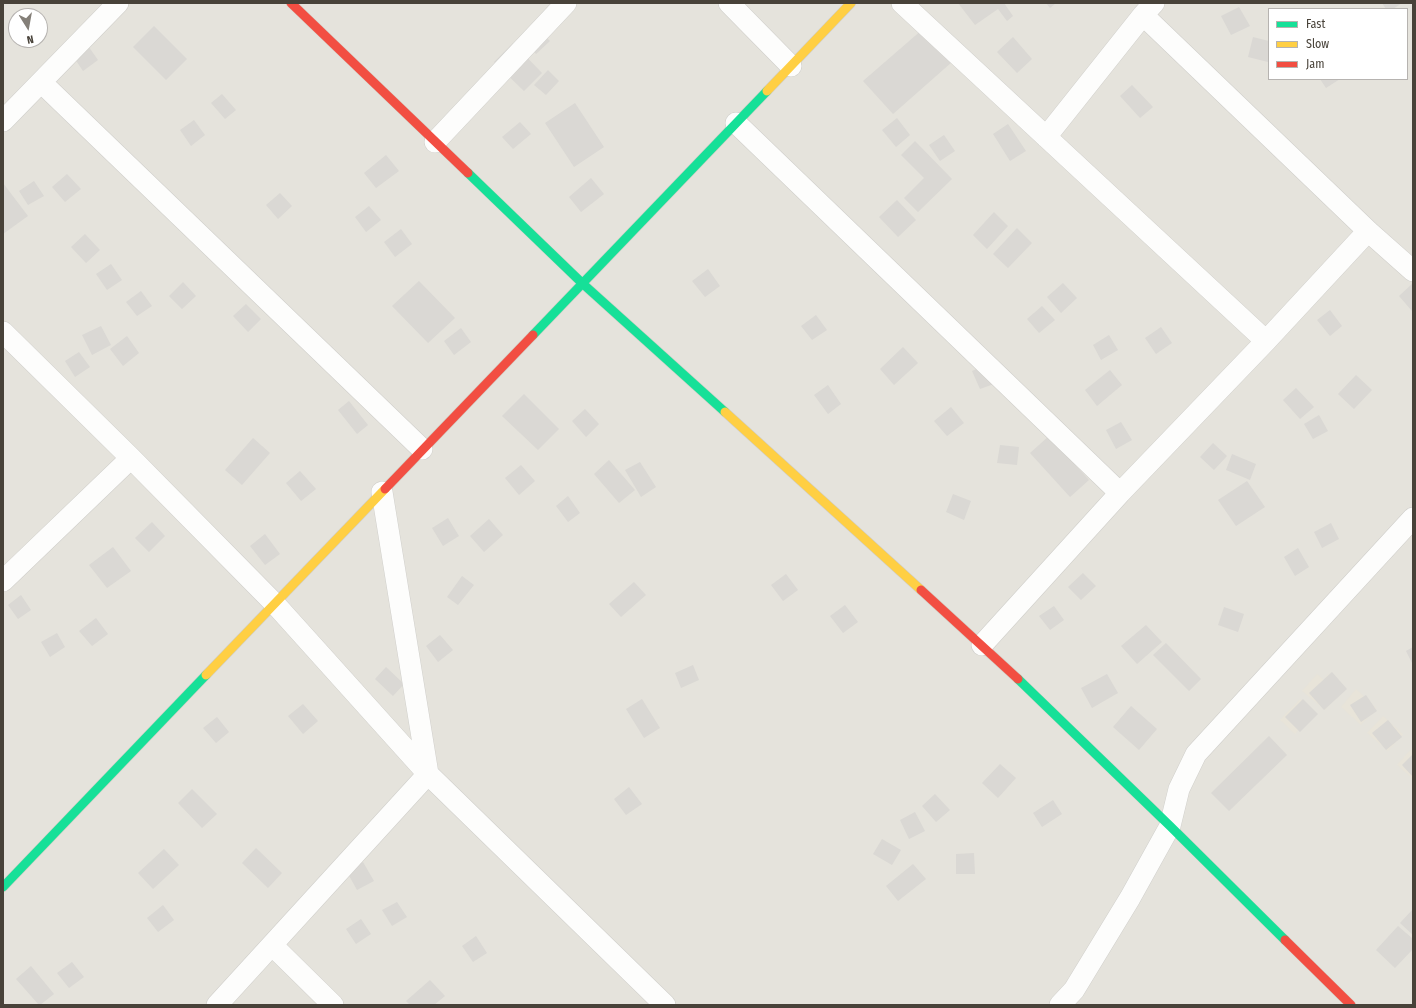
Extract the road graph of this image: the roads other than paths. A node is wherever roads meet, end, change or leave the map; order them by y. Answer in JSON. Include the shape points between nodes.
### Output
{"nodes":[{"id":1,"x":118,"y":3,"type":"edge"},
{"id":2,"x":291,"y":3,"type":"edge"},
{"id":3,"x":566,"y":3,"type":"edge"},
{"id":4,"x":729,"y":3,"type":"edge"},
{"id":5,"x":851,"y":3,"type":"edge"},
{"id":6,"x":902,"y":3,"type":"edge"},
{"id":7,"x":1148,"y":9,"type":"edge"},
{"id":8,"x":791,"y":66,"type":"junction"},
{"id":9,"x":41,"y":82,"type":"junction"},
{"id":10,"x":3,"y":121,"type":"edge"},
{"id":11,"x":736,"y":123,"type":"junction"},
{"id":12,"x":1046,"y":137,"type":"junction"},
{"id":13,"x":435,"y":142,"type":"junction"},
{"id":14,"x":1368,"y":231,"type":"junction"},
{"id":15,"x":1413,"y":271,"type":"edge"},
{"id":16,"x":582,"y":283,"type":"junction"},
{"id":17,"x":3,"y":332,"type":"edge"},
{"id":18,"x":1266,"y":341,"type":"junction"},
{"id":19,"x":422,"y":449,"type":"junction"},
{"id":20,"x":131,"y":458,"type":"junction"},
{"id":21,"x":382,"y":492,"type":"junction"},
{"id":22,"x":1120,"y":493,"type":"junction"},
{"id":23,"x":1413,"y":518,"type":"edge"},
{"id":24,"x":3,"y":581,"type":"edge"},
{"id":25,"x":275,"y":604,"type":"junction"},
{"id":26,"x":982,"y":645,"type":"junction"},
{"id":27,"x":428,"y":774,"type":"junction"},
{"id":28,"x":1170,"y":826,"type":"junction"},
{"id":29,"x":3,"y":887,"type":"edge"},
{"id":30,"x":272,"y":945,"type":"junction"},
{"id":31,"x":217,"y":1005,"type":"edge"},
{"id":32,"x":333,"y":1005,"type":"edge"},
{"id":33,"x":666,"y":1005,"type":"edge"},
{"id":34,"x":1060,"y":1005,"type":"edge"},
{"id":35,"x":1352,"y":1005,"type":"edge"}],
"edges":[{"from":1,"to":9,"type":"street"},
{"from":2,"to":13,"type":"street"},
{"from":3,"to":13,"type":"street"},
{"from":4,"to":8,"type":"street"},
{"from":5,"to":8,"type":"street"},
{"from":6,"to":12,"type":"street"},
{"from":7,"to":12,"type":"street"},
{"from":7,"to":14,"type":"street"},
{"from":8,"to":11,"type":"street"},
{"from":9,"to":10,"type":"street"},
{"from":9,"to":19,"type":"street"},
{"from":11,"to":16,"type":"street"},
{"from":11,"to":22,"type":"street"},
{"from":12,"to":18,"type":"street"},
{"from":13,"to":16,"type":"street"},
{"from":14,"to":15,"type":"street"},
{"from":14,"to":18,"type":"street"},
{"from":16,"to":19,"type":"street"},
{"from":16,"to":26,"type":"street"},
{"from":17,"to":20,"type":"street"},
{"from":18,"to":22,"type":"street"},
{"from":19,"to":21,"type":"street"},
{"from":20,"to":24,"type":"street"},
{"from":20,"to":25,"type":"street"},
{"from":21,"to":25,"type":"street"},
{"from":21,"to":27,"type":"street"},
{"from":22,"to":26,"type":"street"},
{"from":23,"to":28,"type":"street","via":[[1196,754],[1179,789]]},
{"from":25,"to":27,"type":"street"},
{"from":25,"to":29,"type":"street"},
{"from":26,"to":28,"type":"street"},
{"from":27,"to":30,"type":"street"},
{"from":27,"to":33,"type":"street"},
{"from":28,"to":34,"type":"street","via":[[1074,990]]},
{"from":28,"to":35,"type":"street"},
{"from":30,"to":31,"type":"street"},
{"from":30,"to":32,"type":"street"}]}
